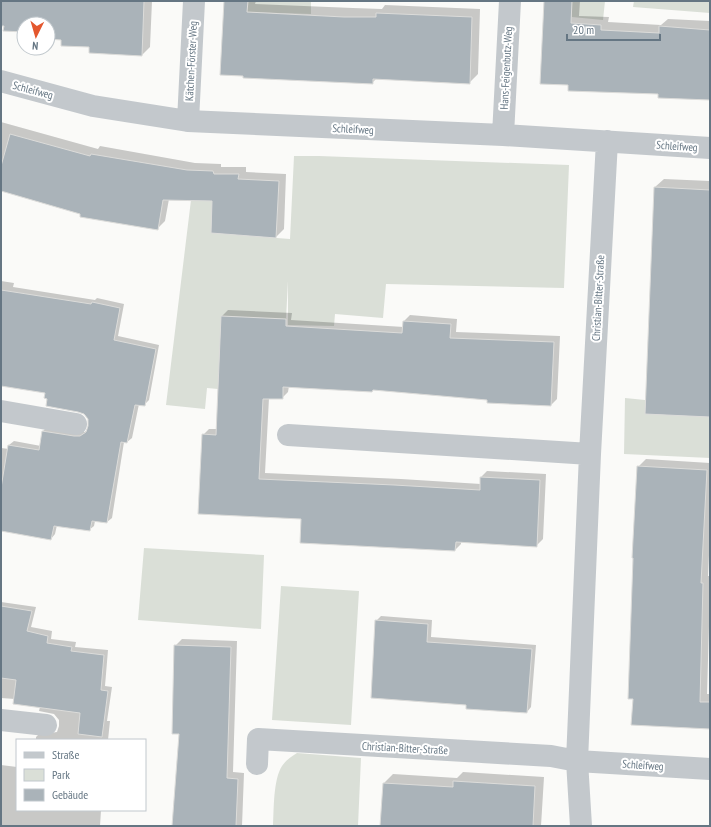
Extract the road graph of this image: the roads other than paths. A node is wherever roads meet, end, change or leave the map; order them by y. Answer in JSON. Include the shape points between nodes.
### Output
{"nodes":[{"id":1,"x":194,"y":1,"type":"edge"},
{"id":2,"x":510,"y":1,"type":"edge"},
{"id":3,"x":1,"y":81,"type":"edge"},
{"id":4,"x":188,"y":121,"type":"junction"},
{"id":5,"x":503,"y":135,"type":"junction"},
{"id":6,"x":607,"y":141,"type":"junction"},
{"id":7,"x":710,"y":148,"type":"edge"},
{"id":8,"x":1,"y":411,"type":"edge"},
{"id":9,"x":76,"y":424,"type":"dead end"},
{"id":10,"x":288,"y":435,"type":"dead end"},
{"id":11,"x":590,"y":454,"type":"junction"},
{"id":12,"x":1,"y":720,"type":"edge"},
{"id":13,"x":46,"y":725,"type":"dead end"},
{"id":14,"x":577,"y":761,"type":"junction"},
{"id":15,"x":257,"y":764,"type":"dead end"},
{"id":16,"x":710,"y":769,"type":"edge"},
{"id":17,"x":581,"y":826,"type":"edge"}],
"edges":[{"from":1,"to":4,"type":"street","name":"Kätchen-Förster-Weg"},
{"from":2,"to":5,"type":"street","name":"Hans-Feigenbutz-Weg"},
{"from":3,"to":4,"type":"street","name":"Schleifweg","via":[[93,106]]},
{"from":4,"to":5,"type":"street","name":"Schleifweg"},
{"from":5,"to":6,"type":"street","name":"Schleifweg"},
{"from":6,"to":7,"type":"street","name":"Schleifweg"},
{"from":6,"to":11,"type":"street","name":"Christian-Bitter-Straße"},
{"from":8,"to":9,"type":"street"},
{"from":10,"to":11,"type":"street"},
{"from":11,"to":14,"type":"street","name":"Christian-Bitter-Straße"},
{"from":12,"to":13,"type":"street"},
{"from":14,"to":15,"type":"street","name":"Christian-Bitter-Straße","via":[[551,756],[258,739]]},
{"from":14,"to":16,"type":"street","name":"Schleifweg"},
{"from":14,"to":17,"type":"street","name":"Christian-Bitter-Straße"}]}
